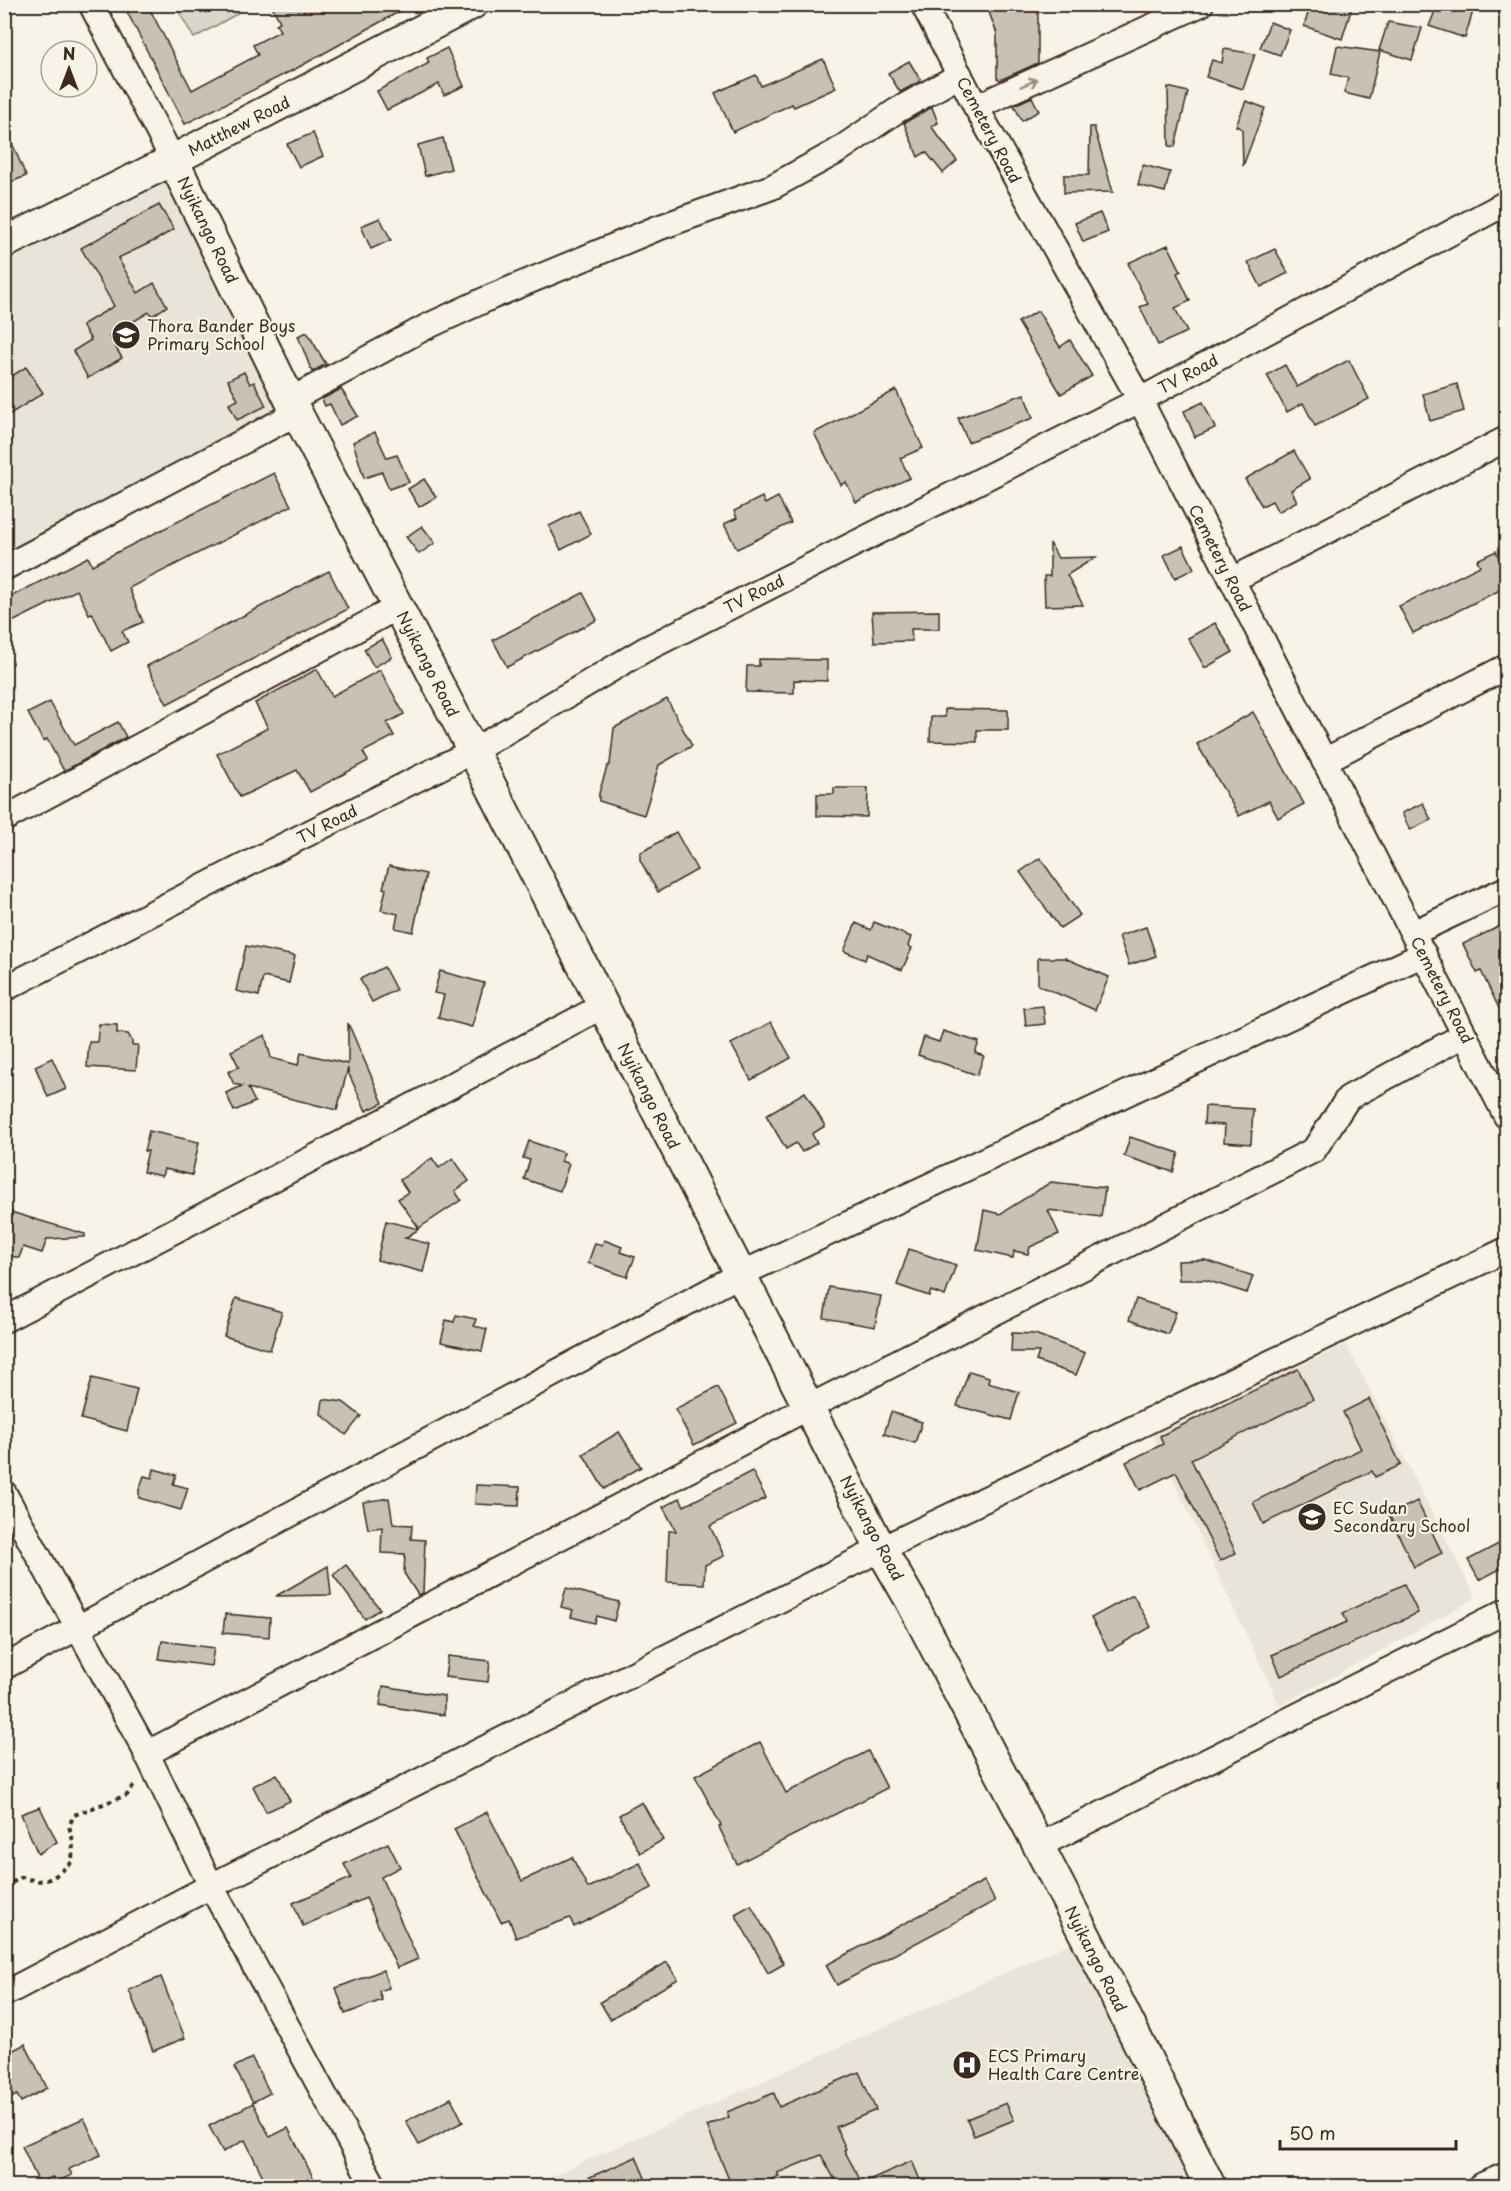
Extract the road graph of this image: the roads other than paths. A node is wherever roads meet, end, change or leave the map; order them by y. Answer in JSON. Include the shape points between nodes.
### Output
{"nodes":[{"id":1,"x":91,"y":4,"type":"edge"},
{"id":2,"x":472,"y":4,"type":"edge"},
{"id":3,"x":923,"y":4,"type":"edge"},
{"id":4,"x":1202,"y":4,"type":"edge"},
{"id":5,"x":960,"y":75,"type":"junction"},
{"id":6,"x":976,"y":107,"type":"junction"},
{"id":7,"x":173,"y":160,"type":"junction"},
{"id":8,"x":1506,"y":203,"type":"edge"},
{"id":9,"x":5,"y":241,"type":"edge"},
{"id":10,"x":1140,"y":400,"type":"junction"},
{"id":11,"x":294,"y":407,"type":"junction"},
{"id":12,"x":1506,"y":440,"type":"edge"},
{"id":13,"x":4,"y":568,"type":"edge"},
{"id":14,"x":1232,"y":580,"type":"junction"},
{"id":15,"x":398,"y":607,"type":"junction"},
{"id":16,"x":1506,"y":667,"type":"edge"},
{"id":17,"x":473,"y":751,"type":"junction"},
{"id":18,"x":1324,"y":761,"type":"junction"},
{"id":19,"x":4,"y":819,"type":"edge"},
{"id":20,"x":1506,"y":889,"type":"edge"},
{"id":21,"x":1418,"y":943,"type":"junction"},
{"id":22,"x":4,"y":990,"type":"edge"},
{"id":23,"x":603,"y":1006,"type":"junction"},
{"id":24,"x":1464,"y":1035,"type":"junction"},
{"id":25,"x":1506,"y":1116,"type":"edge"},
{"id":26,"x":1506,"y":1250,"type":"edge"},
{"id":27,"x":741,"y":1274,"type":"junction"},
{"id":28,"x":4,"y":1320,"type":"edge"},
{"id":29,"x":809,"y":1407,"type":"junction"},
{"id":30,"x":4,"y":1492,"type":"edge"},
{"id":31,"x":881,"y":1549,"type":"junction"},
{"id":32,"x":1506,"y":1611,"type":"edge"},
{"id":33,"x":78,"y":1629,"type":"junction"},
{"id":34,"x":4,"y":1667,"type":"edge"},
{"id":35,"x":145,"y":1752,"type":"junction"},
{"id":36,"x":1038,"y":1846,"type":"junction"},
{"id":37,"x":211,"y":1886,"type":"junction"},
{"id":38,"x":4,"y":1994,"type":"edge"},
{"id":39,"x":1506,"y":2175,"type":"edge"},
{"id":40,"x":374,"y":2187,"type":"edge"},
{"id":41,"x":1210,"y":2187,"type":"edge"},
{"id":42,"x":1480,"y":2187,"type":"edge"}],
"edges":[{"from":1,"to":7,"type":"street","name":"Nyikango Road"},
{"from":2,"to":7,"type":"street","name":"Matthew Road"},
{"from":3,"to":5,"type":"street","name":"Cemetery Road"},
{"from":6,"to":4,"type":"street","one_way":true},
{"from":5,"to":6,"type":"street","name":"Cemetery Road"},
{"from":5,"to":11,"type":"street","via":[[896,111],[836,152],[772,186],[656,229],[426,327]]},
{"from":6,"to":10,"type":"street","name":"Cemetery Road"},
{"from":7,"to":9,"type":"street","name":"Matthew Road"},
{"from":7,"to":11,"type":"street","name":"Nyikango Road"},
{"from":8,"to":10,"type":"street","name":"TV Road"},
{"from":10,"to":14,"type":"street","name":"Cemetery Road"},
{"from":10,"to":17,"type":"street","name":"TV Road","via":[[644,650]]},
{"from":11,"to":13,"type":"street"},
{"from":11,"to":15,"type":"street","name":"Nyikango Road"},
{"from":12,"to":14,"type":"street"},
{"from":14,"to":18,"type":"street","name":"Cemetery Road"},
{"from":15,"to":17,"type":"street","name":"Nyikango Road"},
{"from":15,"to":19,"type":"street"},
{"from":16,"to":18,"type":"street"},
{"from":17,"to":22,"type":"street","name":"TV Road"},
{"from":17,"to":23,"type":"street","name":"Nyikango Road"},
{"from":18,"to":21,"type":"street","name":"Cemetery Road"},
{"from":20,"to":21,"type":"street"},
{"from":21,"to":24,"type":"street","name":"Cemetery Road"},
{"from":21,"to":27,"type":"street"},
{"from":23,"to":27,"type":"street","name":"Nyikango Road"},
{"from":23,"to":28,"type":"street"},
{"from":24,"to":25,"type":"street","name":"Cemetery Road"},
{"from":24,"to":29,"type":"street","via":[[1348,1098],[1314,1150]]},
{"from":26,"to":31,"type":"street"},
{"from":27,"to":29,"type":"street","name":"Nyikango Road"},
{"from":27,"to":33,"type":"street"},
{"from":29,"to":31,"type":"street","name":"Nyikango Road"},
{"from":29,"to":35,"type":"street"},
{"from":30,"to":33,"type":"street"},
{"from":31,"to":36,"type":"street","name":"Nyikango Road"},
{"from":31,"to":37,"type":"street"},
{"from":32,"to":36,"type":"street"},
{"from":33,"to":34,"type":"street"},
{"from":33,"to":35,"type":"street"},
{"from":35,"to":37,"type":"street"},
{"from":36,"to":41,"type":"street","name":"Nyikango Road"},
{"from":37,"to":38,"type":"street"},
{"from":37,"to":40,"type":"street"},
{"from":39,"to":42,"type":"street"}]}
